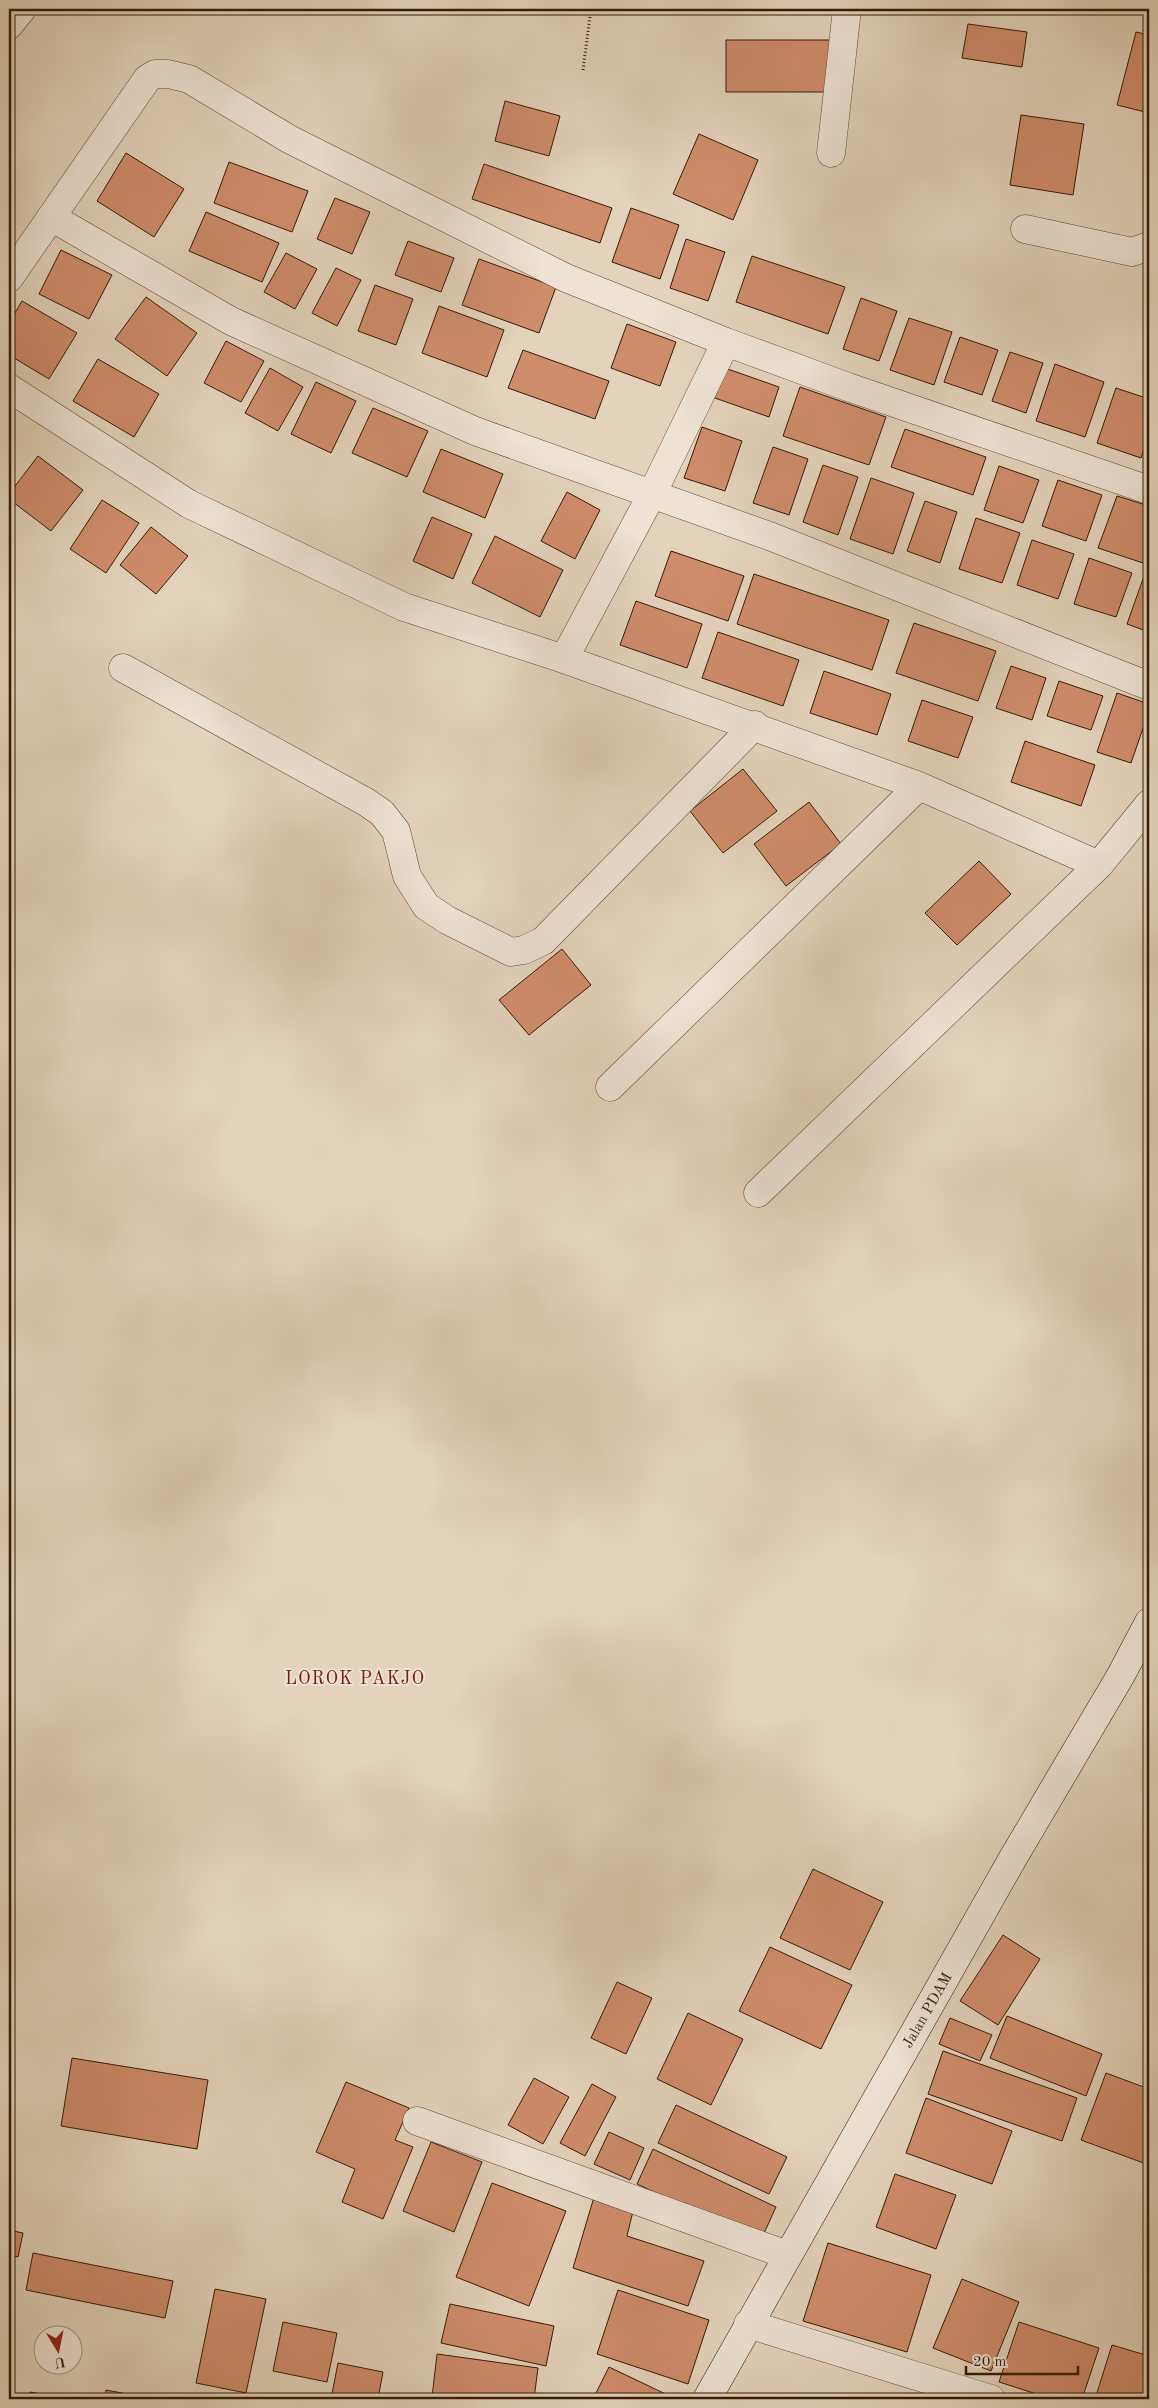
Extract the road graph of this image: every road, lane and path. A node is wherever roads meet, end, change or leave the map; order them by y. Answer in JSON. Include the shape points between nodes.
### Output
{"nodes":[{"id":1,"x":22,"y":9,"type":"edge"},
{"id":2,"x":591,"y":9,"type":"edge"},
{"id":3,"x":847,"y":9,"type":"edge"},
{"id":4,"x":9,"y":25,"type":"edge"},
{"id":5,"x":583,"y":70,"type":"dead end"},
{"id":6,"x":831,"y":153,"type":"dead end"},
{"id":7,"x":50,"y":217,"type":"junction"},
{"id":8,"x":1025,"y":229,"type":"dead end"},
{"id":9,"x":1149,"y":246,"type":"edge"},
{"id":10,"x":9,"y":278,"type":"edge"},
{"id":11,"x":726,"y":342,"type":"junction"},
{"id":12,"x":9,"y":388,"type":"edge"},
{"id":13,"x":1149,"y":490,"type":"edge"},
{"id":14,"x":652,"y":494,"type":"junction"},
{"id":15,"x":564,"y":659,"type":"junction"},
{"id":16,"x":123,"y":668,"type":"dead end"},
{"id":17,"x":1149,"y":686,"type":"edge"},
{"id":18,"x":755,"y":725,"type":"junction"},
{"id":19,"x":919,"y":786,"type":"junction"},
{"id":20,"x":1149,"y":804,"type":"edge"},
{"id":21,"x":1099,"y":866,"type":"junction"},
{"id":22,"x":610,"y":1087,"type":"dead end"},
{"id":23,"x":758,"y":1193,"type":"dead end"},
{"id":24,"x":1149,"y":1622,"type":"edge"},
{"id":25,"x":417,"y":2121,"type":"dead end"},
{"id":26,"x":788,"y":2255,"type":"junction"},
{"id":27,"x":748,"y":2324,"type":"junction"},
{"id":28,"x":707,"y":2399,"type":"edge"},
{"id":29,"x":991,"y":2399,"type":"edge"}],
"edges":[{"from":1,"to":4,"type":"street"},
{"from":2,"to":5,"type":"path"},
{"from":3,"to":6,"type":"street"},
{"from":7,"to":10,"type":"street"},
{"from":7,"to":11,"type":"street","via":[[148,79],[156,74],[168,74],[189,79],[289,139],[566,278]]},
{"from":7,"to":14,"type":"street","via":[[231,321],[475,431]]},
{"from":8,"to":9,"type":"street","via":[[1132,252]]},
{"from":11,"to":13,"type":"street"},
{"from":11,"to":14,"type":"street"},
{"from":12,"to":15,"type":"street","via":[[198,508],[404,607]]},
{"from":14,"to":15,"type":"street"},
{"from":14,"to":17,"type":"street","via":[[772,537]]},
{"from":15,"to":18,"type":"street"},
{"from":16,"to":18,"type":"street","via":[[382,813],[396,831],[407,876],[426,906],[511,952],[542,942]]},
{"from":18,"to":19,"type":"street"},
{"from":19,"to":21,"type":"street"},
{"from":19,"to":22,"type":"street"},
{"from":20,"to":21,"type":"street"},
{"from":21,"to":23,"type":"street"},
{"from":24,"to":26,"type":"street","name":"Jalan PDAM"},
{"from":25,"to":26,"type":"street"},
{"from":26,"to":27,"type":"street","name":"Jalan PDAM"},
{"from":27,"to":28,"type":"street","name":"Jalan PDAM"},
{"from":27,"to":29,"type":"street"}]}
